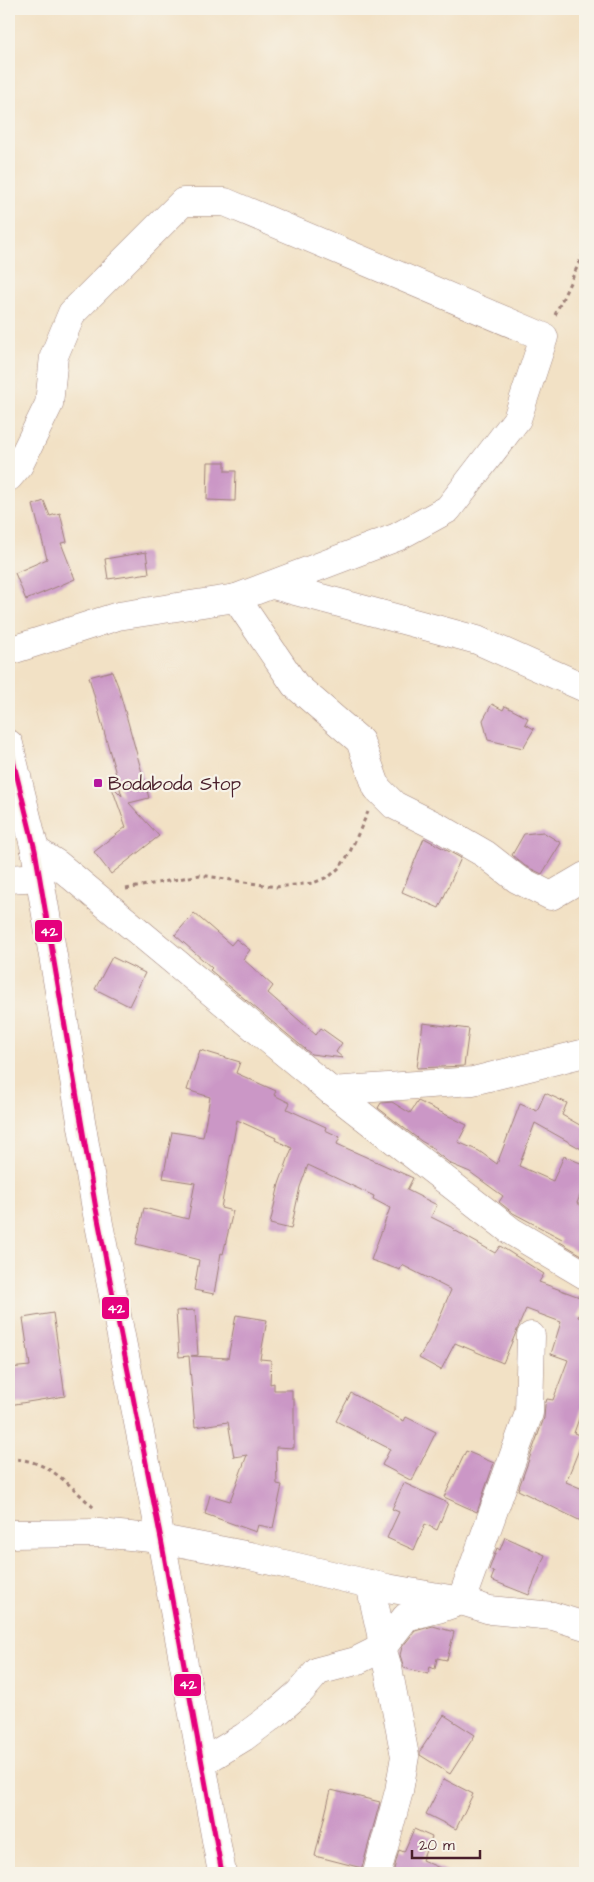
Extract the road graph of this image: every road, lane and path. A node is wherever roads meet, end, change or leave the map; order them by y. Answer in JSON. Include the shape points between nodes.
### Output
{"nodes":[{"id":1,"x":585,"y":250,"type":"edge"},
{"id":2,"x":544,"y":337,"type":"junction"},
{"id":3,"x":9,"y":477,"type":"edge"},
{"id":4,"x":273,"y":585,"type":"junction"},
{"id":5,"x":236,"y":598,"type":"junction"},
{"id":6,"x":9,"y":651,"type":"edge"},
{"id":7,"x":585,"y":688,"type":"edge"},
{"id":8,"x":9,"y":744,"type":"edge"},
{"id":9,"x":377,"y":788,"type":"junction"},
{"id":10,"x":35,"y":850,"type":"junction"},
{"id":11,"x":40,"y":876,"type":"junction"},
{"id":12,"x":585,"y":876,"type":"edge"},
{"id":13,"x":9,"y":879,"type":"edge"},
{"id":14,"x":121,"y":890,"type":"dead end"},
{"id":15,"x":585,"y":1053,"type":"edge"},
{"id":16,"x":331,"y":1092,"type":"junction"},
{"id":17,"x":585,"y":1275,"type":"edge"},
{"id":18,"x":531,"y":1336,"type":"dead end"},
{"id":19,"x":9,"y":1459,"type":"edge"},
{"id":20,"x":100,"y":1514,"type":"dead end"},
{"id":21,"x":9,"y":1534,"type":"edge"},
{"id":22,"x":161,"y":1539,"type":"junction"},
{"id":23,"x":370,"y":1584,"type":"junction"},
{"id":24,"x":461,"y":1601,"type":"junction"},
{"id":25,"x":585,"y":1626,"type":"edge"},
{"id":26,"x":382,"y":1648,"type":"junction"},
{"id":27,"x":201,"y":1763,"type":"junction"},
{"id":28,"x":222,"y":1873,"type":"edge"},
{"id":29,"x":377,"y":1873,"type":"edge"}],
"edges":[{"from":1,"to":2,"type":"path"},
{"from":2,"to":3,"type":"street","via":[[225,202],[183,202],[72,312],[54,356],[49,404],[19,465]]},
{"from":2,"to":4,"type":"street","via":[[517,420],[448,509],[397,537]]},
{"from":4,"to":5,"type":"street"},
{"from":4,"to":7,"type":"street","via":[[477,640]]},
{"from":5,"to":6,"type":"street","via":[[118,616]]},
{"from":5,"to":9,"type":"street","via":[[294,685],[360,741]]},
{"from":8,"to":10,"type":"street"},
{"from":9,"to":12,"type":"street","via":[[394,805],[485,854],[518,879],[551,896]]},
{"from":9,"to":14,"type":"path","via":[[349,854],[330,876],[313,883],[276,887],[200,874]]},
{"from":10,"to":11,"type":"street"},
{"from":10,"to":16,"type":"street","via":[[57,864]]},
{"from":11,"to":13,"type":"street"},
{"from":11,"to":22,"type":"street","via":[[96,1209]]},
{"from":15,"to":16,"type":"street","via":[[473,1081]]},
{"from":16,"to":17,"type":"street","via":[[511,1231]]},
{"from":18,"to":24,"type":"street","via":[[529,1413]]},
{"from":19,"to":20,"type":"path","via":[[22,1459],[53,1471]]},
{"from":21,"to":22,"type":"street","via":[[99,1533]]},
{"from":22,"to":23,"type":"street"},
{"from":22,"to":27,"type":"street"},
{"from":23,"to":24,"type":"street"},
{"from":23,"to":26,"type":"street"},
{"from":24,"to":25,"type":"street","via":[[490,1610],[553,1616]]},
{"from":24,"to":26,"type":"street","via":[[406,1617]]},
{"from":26,"to":27,"type":"street","via":[[356,1661],[318,1671],[299,1694],[276,1713]]},
{"from":26,"to":29,"type":"street","via":[[405,1756]]},
{"from":27,"to":28,"type":"street"}]}
